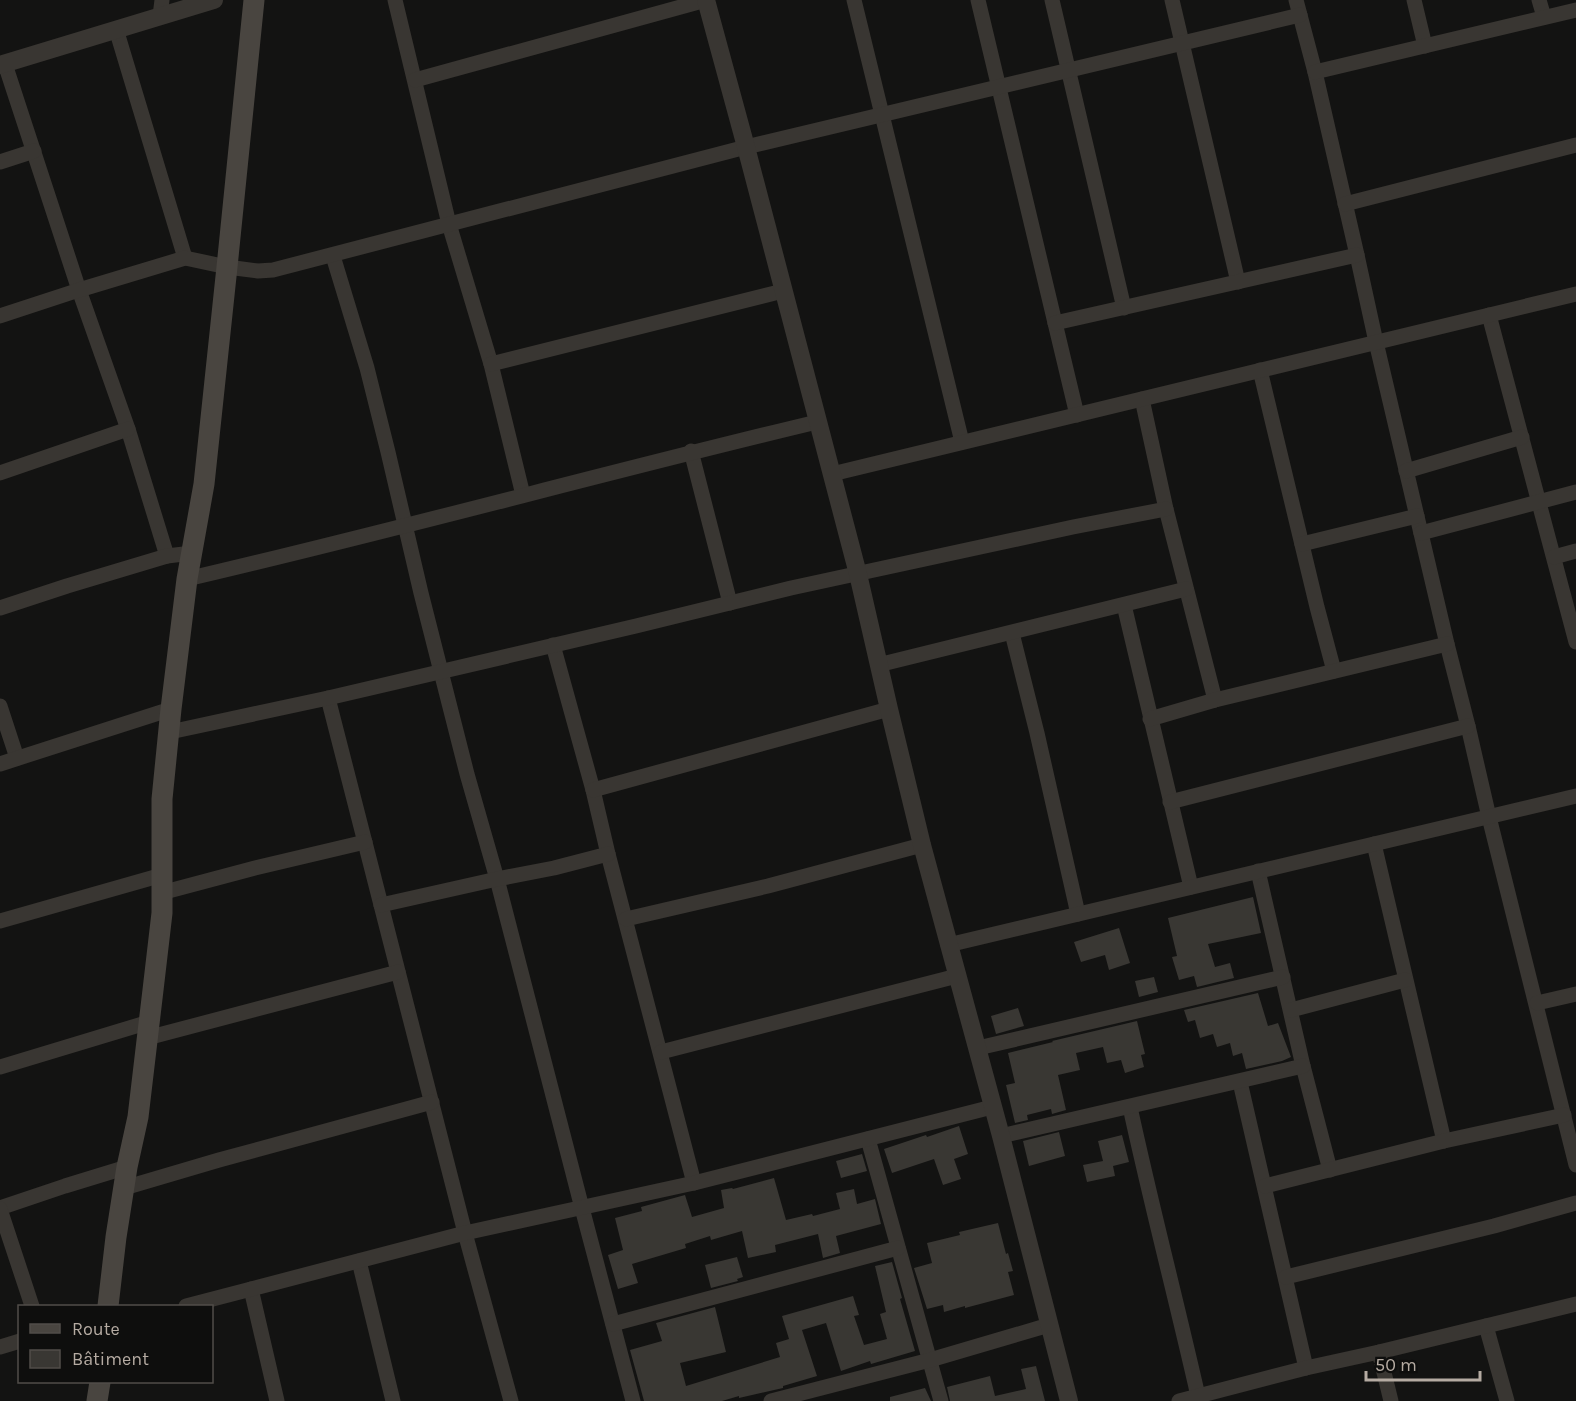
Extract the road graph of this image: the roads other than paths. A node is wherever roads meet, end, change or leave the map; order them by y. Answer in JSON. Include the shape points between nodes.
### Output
{"nodes":[{"id":1,"x":214,"y":0,"type":"edge"},
{"id":2,"x":254,"y":0,"type":"edge"},
{"id":3,"x":395,"y":0,"type":"edge"},
{"id":4,"x":706,"y":0,"type":"edge"},
{"id":5,"x":854,"y":0,"type":"edge"},
{"id":6,"x":978,"y":0,"type":"edge"},
{"id":7,"x":1052,"y":0,"type":"edge"},
{"id":8,"x":1172,"y":0,"type":"edge"},
{"id":9,"x":1296,"y":0,"type":"edge"},
{"id":10,"x":1414,"y":0,"type":"edge"},
{"id":11,"x":1539,"y":0,"type":"edge"},
{"id":12,"x":161,"y":8,"type":"edge"},
{"id":13,"x":1576,"y":10,"type":"edge"},
{"id":14,"x":1300,"y":15,"type":"junction"},
{"id":15,"x":1544,"y":17,"type":"junction"},
{"id":16,"x":116,"y":29,"type":"junction"},
{"id":17,"x":1182,"y":44,"type":"junction"},
{"id":18,"x":1425,"y":46,"type":"junction"},
{"id":19,"x":2,"y":64,"type":"edge"},
{"id":20,"x":1068,"y":71,"type":"junction"},
{"id":21,"x":1315,"y":72,"type":"junction"},
{"id":22,"x":415,"y":80,"type":"junction"},
{"id":23,"x":998,"y":87,"type":"junction"},
{"id":24,"x":882,"y":114,"type":"junction"},
{"id":25,"x":1576,"y":145,"type":"edge"},
{"id":26,"x":746,"y":147,"type":"junction"},
{"id":27,"x":34,"y":151,"type":"junction"},
{"id":28,"x":0,"y":162,"type":"edge"},
{"id":29,"x":1346,"y":204,"type":"junction"},
{"id":30,"x":449,"y":224,"type":"junction"},
{"id":31,"x":333,"y":255,"type":"junction"},
{"id":32,"x":1357,"y":255,"type":"junction"},
{"id":33,"x":185,"y":258,"type":"junction"},
{"id":34,"x":227,"y":267,"type":"junction"},
{"id":35,"x":1238,"y":282,"type":"junction"},
{"id":36,"x":79,"y":290,"type":"junction"},
{"id":37,"x":783,"y":291,"type":"junction"},
{"id":38,"x":1576,"y":294,"type":"edge"},
{"id":39,"x":1124,"y":308,"type":"junction"},
{"id":40,"x":1489,"y":315,"type":"junction"},
{"id":41,"x":0,"y":316,"type":"edge"},
{"id":42,"x":1055,"y":323,"type":"junction"},
{"id":43,"x":1376,"y":342,"type":"junction"},
{"id":44,"x":491,"y":364,"type":"junction"},
{"id":45,"x":1260,"y":370,"type":"junction"},
{"id":46,"x":1142,"y":399,"type":"junction"},
{"id":47,"x":1077,"y":415,"type":"junction"},
{"id":48,"x":818,"y":422,"type":"junction"},
{"id":49,"x":128,"y":429,"type":"junction"},
{"id":50,"x":1522,"y":437,"type":"junction"},
{"id":51,"x":962,"y":442,"type":"junction"},
{"id":52,"x":691,"y":452,"type":"junction"},
{"id":53,"x":1406,"y":471,"type":"junction"},
{"id":54,"x":0,"y":473,"type":"edge"},
{"id":55,"x":832,"y":474,"type":"junction"},
{"id":56,"x":1576,"y":492,"type":"edge"},
{"id":57,"x":523,"y":495,"type":"junction"},
{"id":58,"x":1539,"y":501,"type":"junction"},
{"id":59,"x":1166,"y":509,"type":"junction"},
{"id":60,"x":1417,"y":516,"type":"junction"},
{"id":61,"x":406,"y":526,"type":"junction"},
{"id":62,"x":1421,"y":533,"type":"junction"},
{"id":63,"x":1302,"y":544,"type":"junction"},
{"id":64,"x":1576,"y":551,"type":"edge"},
{"id":65,"x":192,"y":553,"type":"junction"},
{"id":66,"x":167,"y":556,"type":"junction"},
{"id":67,"x":1554,"y":557,"type":"junction"},
{"id":68,"x":858,"y":574,"type":"junction"},
{"id":69,"x":187,"y":579,"type":"junction"},
{"id":70,"x":1186,"y":589,"type":"junction"},
{"id":71,"x":730,"y":603,"type":"junction"},
{"id":72,"x":1124,"y":605,"type":"junction"},
{"id":73,"x":0,"y":608,"type":"edge"},
{"id":74,"x":1012,"y":633,"type":"junction"},
{"id":75,"x":1576,"y":642,"type":"edge"},
{"id":76,"x":1447,"y":644,"type":"junction"},
{"id":77,"x":553,"y":645,"type":"junction"},
{"id":78,"x":878,"y":666,"type":"junction"},
{"id":79,"x":441,"y":670,"type":"junction"},
{"id":80,"x":1334,"y":671,"type":"junction"},
{"id":81,"x":328,"y":698,"type":"junction"},
{"id":82,"x":1215,"y":700,"type":"junction"},
{"id":83,"x":0,"y":706,"type":"edge"},
{"id":84,"x":171,"y":709,"type":"junction"},
{"id":85,"x":889,"y":709,"type":"junction"},
{"id":86,"x":1150,"y":719,"type":"junction"},
{"id":87,"x":1468,"y":726,"type":"junction"},
{"id":88,"x":170,"y":732,"type":"junction"},
{"id":89,"x":17,"y":758,"type":"junction"},
{"id":90,"x":0,"y":764,"type":"edge"},
{"id":91,"x":593,"y":790,"type":"junction"},
{"id":92,"x":1576,"y":796,"type":"edge"},
{"id":93,"x":1170,"y":802,"type":"junction"},
{"id":94,"x":1489,"y":817,"type":"junction"},
{"id":95,"x":365,"y":842,"type":"junction"},
{"id":96,"x":1374,"y":844,"type":"junction"},
{"id":97,"x":922,"y":845,"type":"junction"},
{"id":98,"x":608,"y":854,"type":"junction"},
{"id":99,"x":1258,"y":872,"type":"junction"},
{"id":100,"x":497,"y":879,"type":"junction"},
{"id":101,"x":162,"y":884,"type":"junction"},
{"id":102,"x":1191,"y":887,"type":"junction"},
{"id":103,"x":381,"y":905,"type":"junction"},
{"id":104,"x":1078,"y":914,"type":"junction"},
{"id":105,"x":626,"y":919,"type":"junction"},
{"id":106,"x":0,"y":921,"type":"edge"},
{"id":107,"x":948,"y":945,"type":"junction"},
{"id":108,"x":398,"y":972,"type":"junction"},
{"id":109,"x":957,"y":976,"type":"junction"},
{"id":110,"x":1283,"y":977,"type":"junction"},
{"id":111,"x":1406,"y":980,"type":"junction"},
{"id":112,"x":1576,"y":994,"type":"edge"},
{"id":113,"x":1537,"y":1004,"type":"junction"},
{"id":114,"x":1291,"y":1010,"type":"junction"},
{"id":115,"x":148,"y":1030,"type":"junction"},
{"id":116,"x":978,"y":1048,"type":"junction"},
{"id":117,"x":661,"y":1052,"type":"junction"},
{"id":118,"x":1303,"y":1066,"type":"junction"},
{"id":119,"x":0,"y":1067,"type":"edge"},
{"id":120,"x":1240,"y":1082,"type":"junction"},
{"id":121,"x":432,"y":1102,"type":"junction"},
{"id":122,"x":992,"y":1107,"type":"junction"},
{"id":123,"x":1130,"y":1107,"type":"junction"},
{"id":124,"x":1564,"y":1115,"type":"junction"},
{"id":125,"x":1001,"y":1136,"type":"junction"},
{"id":126,"x":868,"y":1139,"type":"junction"},
{"id":127,"x":1444,"y":1141,"type":"junction"},
{"id":128,"x":1576,"y":1164,"type":"edge"},
{"id":129,"x":1330,"y":1170,"type":"junction"},
{"id":130,"x":126,"y":1177,"type":"junction"},
{"id":131,"x":694,"y":1183,"type":"junction"},
{"id":132,"x":1265,"y":1186,"type":"junction"},
{"id":133,"x":1576,"y":1203,"type":"edge"},
{"id":134,"x":582,"y":1208,"type":"junction"},
{"id":135,"x":0,"y":1209,"type":"edge"},
{"id":136,"x":465,"y":1233,"type":"junction"},
{"id":137,"x":898,"y":1248,"type":"junction"},
{"id":138,"x":359,"y":1261,"type":"junction"},
{"id":139,"x":1286,"y":1277,"type":"junction"},
{"id":140,"x":251,"y":1290,"type":"junction"},
{"id":141,"x":1576,"y":1304,"type":"edge"},
{"id":142,"x":32,"y":1305,"type":"edge"},
{"id":143,"x":108,"y":1305,"type":"edge"},
{"id":144,"x":190,"y":1305,"type":"edge"},
{"id":145,"x":614,"y":1324,"type":"junction"},
{"id":146,"x":1050,"y":1325,"type":"junction"},
{"id":147,"x":1486,"y":1326,"type":"junction"},
{"id":148,"x":18,"y":1342,"type":"edge"},
{"id":149,"x":0,"y":1347,"type":"edge"},
{"id":150,"x":1379,"y":1352,"type":"junction"},
{"id":151,"x":930,"y":1360,"type":"junction"},
{"id":152,"x":1306,"y":1368,"type":"junction"},
{"id":153,"x":100,"y":1383,"type":"edge"},
{"id":154,"x":1198,"y":1396,"type":"junction"},
{"id":155,"x":274,"y":1400,"type":"edge"},
{"id":156,"x":98,"y":1401,"type":"edge"},
{"id":157,"x":393,"y":1401,"type":"edge"},
{"id":158,"x":511,"y":1401,"type":"edge"},
{"id":159,"x":633,"y":1401,"type":"edge"},
{"id":160,"x":771,"y":1401,"type":"edge"},
{"id":161,"x":940,"y":1401,"type":"edge"},
{"id":162,"x":1069,"y":1401,"type":"edge"},
{"id":163,"x":1179,"y":1401,"type":"edge"},
{"id":164,"x":1391,"y":1401,"type":"edge"},
{"id":165,"x":1507,"y":1401,"type":"edge"}],
"edges":[{"from":1,"to":12,"type":"street"},
{"from":2,"to":34,"type":"main road"},
{"from":3,"to":22,"type":"street"},
{"from":4,"to":22,"type":"street"},
{"from":4,"to":26,"type":"street"},
{"from":5,"to":24,"type":"street"},
{"from":6,"to":23,"type":"street"},
{"from":7,"to":20,"type":"street"},
{"from":8,"to":17,"type":"street"},
{"from":9,"to":14,"type":"street"},
{"from":10,"to":18,"type":"street"},
{"from":11,"to":15,"type":"street"},
{"from":12,"to":16,"type":"street"},
{"from":13,"to":15,"type":"street"},
{"from":14,"to":17,"type":"street"},
{"from":14,"to":21,"type":"street"},
{"from":15,"to":18,"type":"street"},
{"from":16,"to":19,"type":"street"},
{"from":16,"to":33,"type":"street"},
{"from":17,"to":20,"type":"street"},
{"from":17,"to":35,"type":"street"},
{"from":18,"to":21,"type":"street"},
{"from":19,"to":27,"type":"street"},
{"from":20,"to":23,"type":"street"},
{"from":20,"to":39,"type":"street"},
{"from":21,"to":29,"type":"street"},
{"from":22,"to":30,"type":"street"},
{"from":23,"to":24,"type":"street"},
{"from":23,"to":42,"type":"street"},
{"from":24,"to":26,"type":"street"},
{"from":24,"to":51,"type":"street"},
{"from":25,"to":29,"type":"street"},
{"from":26,"to":30,"type":"street"},
{"from":26,"to":37,"type":"street"},
{"from":27,"to":28,"type":"street"},
{"from":27,"to":36,"type":"street"},
{"from":29,"to":32,"type":"street"},
{"from":30,"to":31,"type":"street"},
{"from":30,"to":44,"type":"street"},
{"from":31,"to":34,"type":"street","via":[[273,270]]},
{"from":31,"to":61,"type":"street","via":[[367,368]]},
{"from":32,"to":35,"type":"street"},
{"from":32,"to":43,"type":"street"},
{"from":33,"to":34,"type":"street"},
{"from":33,"to":36,"type":"street"},
{"from":34,"to":65,"type":"main road","via":[[204,484]]},
{"from":35,"to":39,"type":"street"},
{"from":36,"to":41,"type":"street"},
{"from":36,"to":49,"type":"street"},
{"from":37,"to":44,"type":"street"},
{"from":37,"to":48,"type":"street"},
{"from":38,"to":40,"type":"street"},
{"from":39,"to":42,"type":"street"},
{"from":40,"to":43,"type":"street"},
{"from":40,"to":50,"type":"street"},
{"from":42,"to":47,"type":"street"},
{"from":43,"to":45,"type":"street"},
{"from":43,"to":53,"type":"street"},
{"from":44,"to":57,"type":"street"},
{"from":45,"to":46,"type":"street"},
{"from":45,"to":63,"type":"street"},
{"from":46,"to":47,"type":"street"},
{"from":46,"to":59,"type":"street"},
{"from":47,"to":51,"type":"street"},
{"from":48,"to":52,"type":"street"},
{"from":48,"to":55,"type":"street"},
{"from":49,"to":54,"type":"street"},
{"from":49,"to":66,"type":"street"},
{"from":50,"to":53,"type":"street"},
{"from":50,"to":58,"type":"street"},
{"from":51,"to":55,"type":"street"},
{"from":52,"to":57,"type":"street"},
{"from":52,"to":71,"type":"street"},
{"from":53,"to":60,"type":"street"},
{"from":55,"to":68,"type":"street"},
{"from":56,"to":58,"type":"street"},
{"from":57,"to":61,"type":"street"},
{"from":58,"to":62,"type":"street"},
{"from":58,"to":67,"type":"street"},
{"from":59,"to":68,"type":"street"},
{"from":59,"to":70,"type":"street"},
{"from":60,"to":62,"type":"street"},
{"from":60,"to":63,"type":"street"},
{"from":61,"to":69,"type":"street"},
{"from":61,"to":79,"type":"street"},
{"from":62,"to":76,"type":"street"},
{"from":63,"to":80,"type":"street"},
{"from":64,"to":67,"type":"street"},
{"from":65,"to":66,"type":"street"},
{"from":65,"to":69,"type":"main road"},
{"from":66,"to":73,"type":"street"},
{"from":67,"to":75,"type":"street"},
{"from":68,"to":71,"type":"street"},
{"from":68,"to":78,"type":"street"},
{"from":69,"to":84,"type":"main road"},
{"from":70,"to":72,"type":"street"},
{"from":70,"to":82,"type":"street"},
{"from":71,"to":77,"type":"street"},
{"from":72,"to":74,"type":"street"},
{"from":72,"to":86,"type":"street"},
{"from":74,"to":78,"type":"street"},
{"from":74,"to":104,"type":"street"},
{"from":76,"to":80,"type":"street"},
{"from":76,"to":87,"type":"street"},
{"from":77,"to":79,"type":"street"},
{"from":77,"to":91,"type":"street"},
{"from":78,"to":85,"type":"street"},
{"from":79,"to":81,"type":"street"},
{"from":79,"to":100,"type":"street"},
{"from":80,"to":82,"type":"street"},
{"from":81,"to":88,"type":"street"},
{"from":81,"to":95,"type":"street"},
{"from":82,"to":86,"type":"street"},
{"from":83,"to":89,"type":"street"},
{"from":84,"to":88,"type":"main road"},
{"from":84,"to":89,"type":"street"},
{"from":85,"to":91,"type":"street"},
{"from":85,"to":97,"type":"street"},
{"from":86,"to":93,"type":"street"},
{"from":87,"to":93,"type":"street"},
{"from":87,"to":94,"type":"street"},
{"from":88,"to":101,"type":"main road","via":[[162,799]]},
{"from":89,"to":90,"type":"street"},
{"from":91,"to":98,"type":"street"},
{"from":92,"to":94,"type":"street"},
{"from":93,"to":102,"type":"street"},
{"from":94,"to":96,"type":"street"},
{"from":94,"to":113,"type":"street"},
{"from":95,"to":101,"type":"street","via":[[255,868]]},
{"from":95,"to":103,"type":"street"},
{"from":96,"to":99,"type":"street"},
{"from":96,"to":111,"type":"street"},
{"from":97,"to":105,"type":"street"},
{"from":97,"to":107,"type":"street"},
{"from":98,"to":100,"type":"street"},
{"from":98,"to":105,"type":"street"},
{"from":99,"to":102,"type":"street"},
{"from":99,"to":110,"type":"street"},
{"from":100,"to":103,"type":"street"},
{"from":100,"to":134,"type":"street"},
{"from":101,"to":106,"type":"street"},
{"from":101,"to":115,"type":"main road"},
{"from":102,"to":104,"type":"street"},
{"from":103,"to":108,"type":"street"},
{"from":104,"to":107,"type":"street"},
{"from":105,"to":117,"type":"street"},
{"from":107,"to":109,"type":"street"},
{"from":108,"to":115,"type":"street"},
{"from":108,"to":121,"type":"street"},
{"from":109,"to":116,"type":"street"},
{"from":109,"to":117,"type":"street"},
{"from":110,"to":114,"type":"street"},
{"from":110,"to":116,"type":"street"},
{"from":111,"to":114,"type":"street"},
{"from":111,"to":127,"type":"street"},
{"from":112,"to":113,"type":"street"},
{"from":113,"to":124,"type":"street"},
{"from":114,"to":118,"type":"street"},
{"from":115,"to":119,"type":"street"},
{"from":115,"to":130,"type":"main road"},
{"from":116,"to":122,"type":"street"},
{"from":117,"to":131,"type":"street"},
{"from":118,"to":120,"type":"street"},
{"from":118,"to":129,"type":"street"},
{"from":120,"to":123,"type":"street"},
{"from":120,"to":132,"type":"street"},
{"from":121,"to":130,"type":"street","via":[[219,1160]]},
{"from":121,"to":136,"type":"street"},
{"from":122,"to":125,"type":"street"},
{"from":122,"to":126,"type":"street"},
{"from":123,"to":125,"type":"street"},
{"from":123,"to":154,"type":"street"},
{"from":124,"to":127,"type":"street"},
{"from":124,"to":128,"type":"street"},
{"from":125,"to":146,"type":"street"},
{"from":126,"to":131,"type":"street"},
{"from":126,"to":137,"type":"street"},
{"from":127,"to":129,"type":"street"},
{"from":129,"to":132,"type":"street"},
{"from":130,"to":135,"type":"street","via":[[65,1186]]},
{"from":130,"to":143,"type":"main road"},
{"from":131,"to":134,"type":"street"},
{"from":132,"to":139,"type":"street"},
{"from":133,"to":139,"type":"street"},
{"from":134,"to":136,"type":"street"},
{"from":134,"to":145,"type":"street"},
{"from":135,"to":142,"type":"street"},
{"from":136,"to":138,"type":"street"},
{"from":136,"to":158,"type":"street"},
{"from":137,"to":145,"type":"street"},
{"from":137,"to":151,"type":"street"},
{"from":138,"to":140,"type":"street"},
{"from":138,"to":157,"type":"street"},
{"from":139,"to":152,"type":"street"},
{"from":140,"to":144,"type":"street"},
{"from":140,"to":155,"type":"street"},
{"from":141,"to":147,"type":"street"},
{"from":145,"to":159,"type":"street"},
{"from":146,"to":151,"type":"street"},
{"from":146,"to":162,"type":"street"},
{"from":147,"to":150,"type":"street"},
{"from":147,"to":165,"type":"street"},
{"from":148,"to":149,"type":"street"},
{"from":150,"to":152,"type":"street"},
{"from":150,"to":164,"type":"street"},
{"from":151,"to":160,"type":"street"},
{"from":151,"to":161,"type":"street"},
{"from":152,"to":154,"type":"street"},
{"from":153,"to":156,"type":"main road"},
{"from":154,"to":163,"type":"street"}]}
